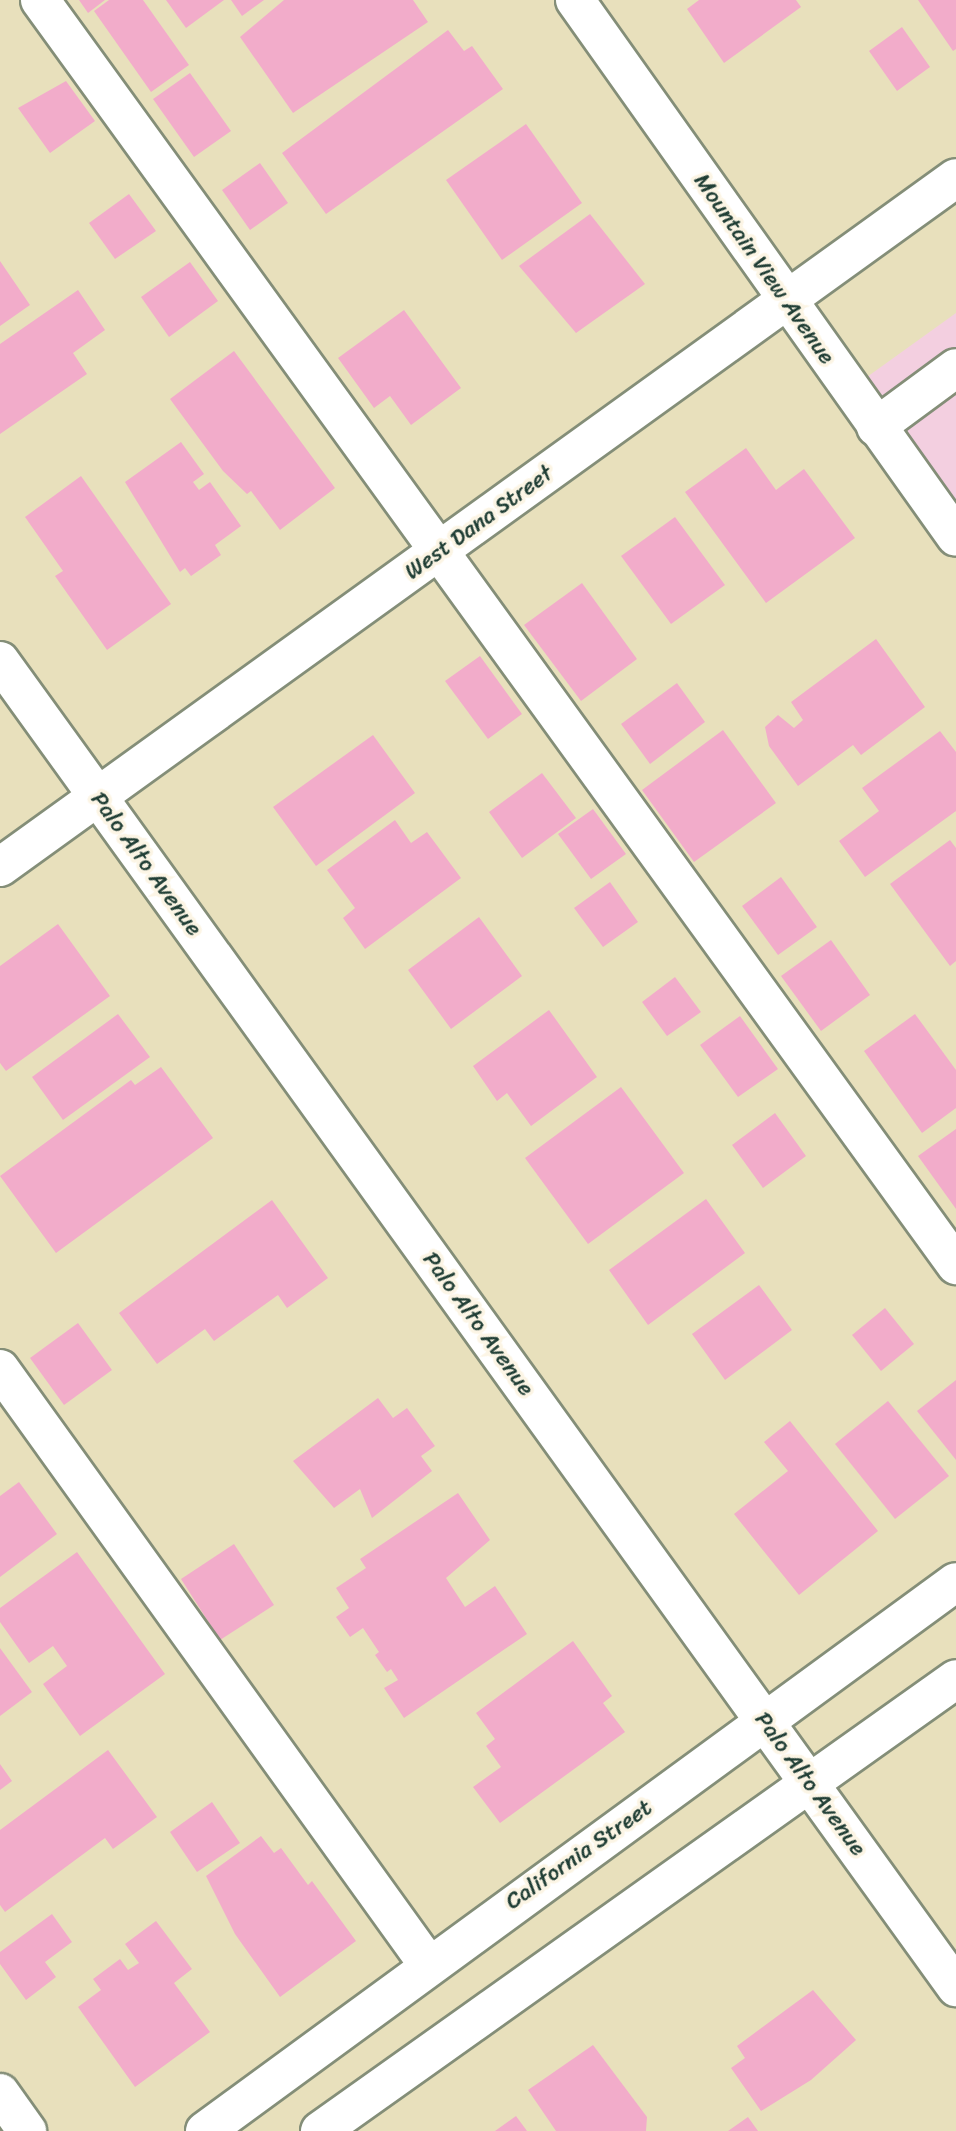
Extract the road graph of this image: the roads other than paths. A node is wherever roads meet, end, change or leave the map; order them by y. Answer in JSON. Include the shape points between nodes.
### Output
{"nodes":[{"id":1,"x":40,"y":0,"type":"edge"},
{"id":2,"x":575,"y":0,"type":"edge"},
{"id":3,"x":956,"y":178,"type":"edge"},
{"id":4,"x":787,"y":302,"type":"junction"},
{"id":5,"x":956,"y":368,"type":"edge"},
{"id":6,"x":876,"y":428,"type":"junction"},
{"id":7,"x":956,"y":537,"type":"edge"},
{"id":8,"x":438,"y":552,"type":"junction"},
{"id":9,"x":0,"y":661,"type":"edge"},
{"id":10,"x":97,"y":796,"type":"junction"},
{"id":11,"x":0,"y":867,"type":"edge"},
{"id":12,"x":956,"y":1265,"type":"edge"},
{"id":13,"x":0,"y":1368,"type":"edge"},
{"id":14,"x":956,"y":1582,"type":"edge"},
{"id":15,"x":956,"y":1679,"type":"edge"},
{"id":16,"x":766,"y":1722,"type":"junction"},
{"id":17,"x":810,"y":1784,"type":"junction"},
{"id":18,"x":427,"y":1963,"type":"junction"},
{"id":19,"x":956,"y":1987,"type":"edge"},
{"id":20,"x":0,"y":2093,"type":"edge"},
{"id":21,"x":27,"y":2131,"type":"edge"},
{"id":22,"x":205,"y":2131,"type":"edge"},
{"id":23,"x":320,"y":2131,"type":"edge"}],
"edges":[{"from":1,"to":8,"type":"street"},
{"from":2,"to":4,"type":"street","name":"Mountain View Avenue"},
{"from":3,"to":4,"type":"street","name":"West Dana Street"},
{"from":4,"to":6,"type":"street","name":"Mountain View Avenue"},
{"from":4,"to":8,"type":"street","name":"West Dana Street"},
{"from":5,"to":6,"type":"street"},
{"from":6,"to":7,"type":"street","name":"Mountain View Avenue"},
{"from":8,"to":10,"type":"street","name":"West Dana Street"},
{"from":8,"to":12,"type":"street"},
{"from":9,"to":10,"type":"street","name":"Palo Alto Avenue"},
{"from":10,"to":11,"type":"street","name":"West Dana Street"},
{"from":10,"to":16,"type":"street","name":"Palo Alto Avenue"},
{"from":13,"to":18,"type":"street"},
{"from":14,"to":16,"type":"street","name":"California Street"},
{"from":15,"to":17,"type":"street"},
{"from":16,"to":17,"type":"street","name":"Palo Alto Avenue"},
{"from":16,"to":18,"type":"street","name":"California Street"},
{"from":17,"to":19,"type":"street","name":"Palo Alto Avenue"},
{"from":17,"to":23,"type":"street"},
{"from":18,"to":22,"type":"street","name":"California Street"},
{"from":20,"to":21,"type":"street"}]}
